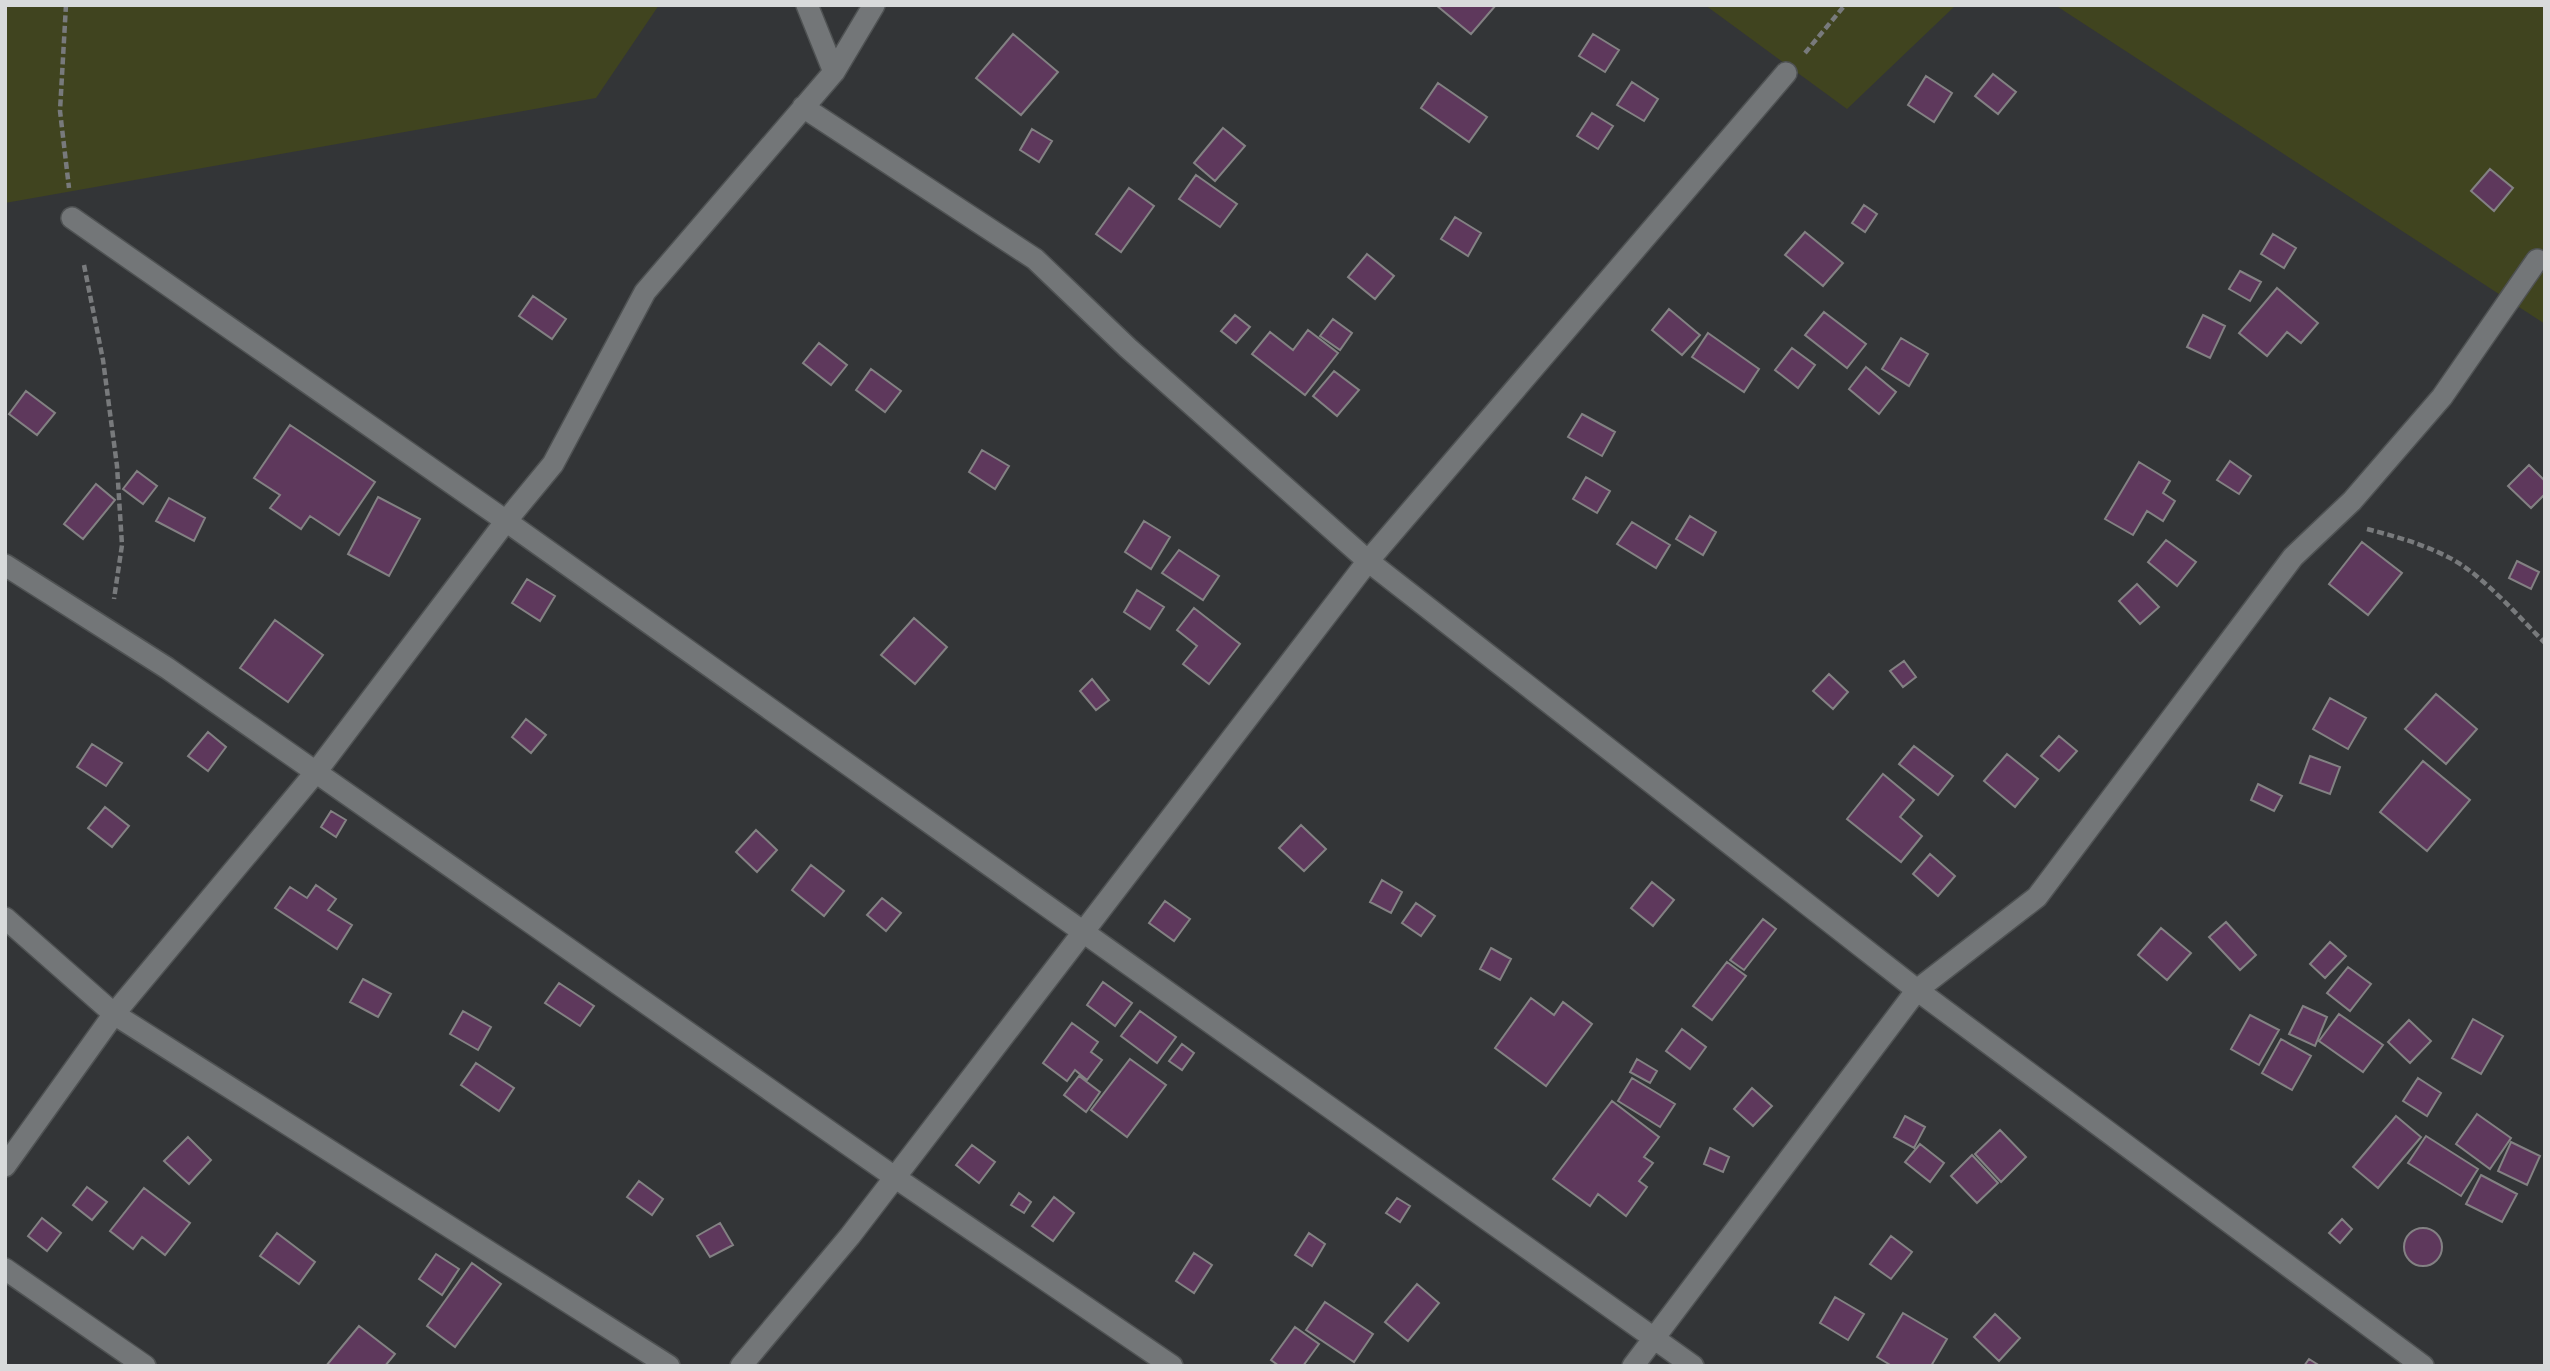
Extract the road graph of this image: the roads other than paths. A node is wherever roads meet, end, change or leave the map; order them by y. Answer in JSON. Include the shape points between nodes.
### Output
{"nodes":[{"id":1,"x":807,"y":5,"type":"edge"},
{"id":2,"x":874,"y":5,"type":"edge"},
{"id":3,"x":834,"y":72,"type":"junction"},
{"id":4,"x":1786,"y":73,"type":"road end"},
{"id":5,"x":803,"y":107,"type":"junction"},
{"id":6,"x":72,"y":219,"type":"road end"},
{"id":7,"x":2537,"y":260,"type":"dead end"},
{"id":8,"x":506,"y":521,"type":"junction"},
{"id":9,"x":1368,"y":561,"type":"junction"},
{"id":10,"x":5,"y":565,"type":"edge"},
{"id":11,"x":316,"y":772,"type":"junction"},
{"id":12,"x":5,"y":918,"type":"edge"},
{"id":13,"x":1084,"y":931,"type":"junction"},
{"id":14,"x":1917,"y":990,"type":"junction"},
{"id":15,"x":114,"y":1014,"type":"junction"},
{"id":16,"x":5,"y":1166,"type":"edge"},
{"id":17,"x":893,"y":1176,"type":"junction"},
{"id":18,"x":5,"y":1269,"type":"edge"},
{"id":19,"x":1654,"y":1339,"type":"junction"},
{"id":20,"x":145,"y":1366,"type":"edge"},
{"id":21,"x":669,"y":1366,"type":"edge"},
{"id":22,"x":741,"y":1366,"type":"edge"},
{"id":23,"x":1172,"y":1366,"type":"edge"},
{"id":24,"x":1633,"y":1366,"type":"edge"},
{"id":25,"x":1693,"y":1366,"type":"edge"},
{"id":26,"x":2423,"y":1366,"type":"edge"}],
"edges":[{"from":1,"to":3,"type":"street"},
{"from":2,"to":3,"type":"street"},
{"from":3,"to":5,"type":"street"},
{"from":4,"to":9,"type":"street"},
{"from":5,"to":8,"type":"street","via":[[645,292],[553,464]]},
{"from":5,"to":9,"type":"street","via":[[1035,259]]},
{"from":6,"to":8,"type":"street"},
{"from":7,"to":14,"type":"street","via":[[2442,397],[2352,501],[2293,557],[2037,897]]},
{"from":8,"to":11,"type":"street"},
{"from":8,"to":13,"type":"street"},
{"from":9,"to":13,"type":"street"},
{"from":9,"to":14,"type":"street"},
{"from":10,"to":11,"type":"street"},
{"from":11,"to":15,"type":"street"},
{"from":11,"to":17,"type":"street"},
{"from":12,"to":15,"type":"street"},
{"from":13,"to":17,"type":"street"},
{"from":13,"to":19,"type":"street"},
{"from":14,"to":19,"type":"street"},
{"from":14,"to":26,"type":"street"},
{"from":15,"to":16,"type":"street"},
{"from":15,"to":21,"type":"street"},
{"from":17,"to":22,"type":"street","via":[[850,1236]]},
{"from":17,"to":23,"type":"street"},
{"from":18,"to":20,"type":"street"},
{"from":19,"to":24,"type":"street"},
{"from":19,"to":25,"type":"street"}]}
